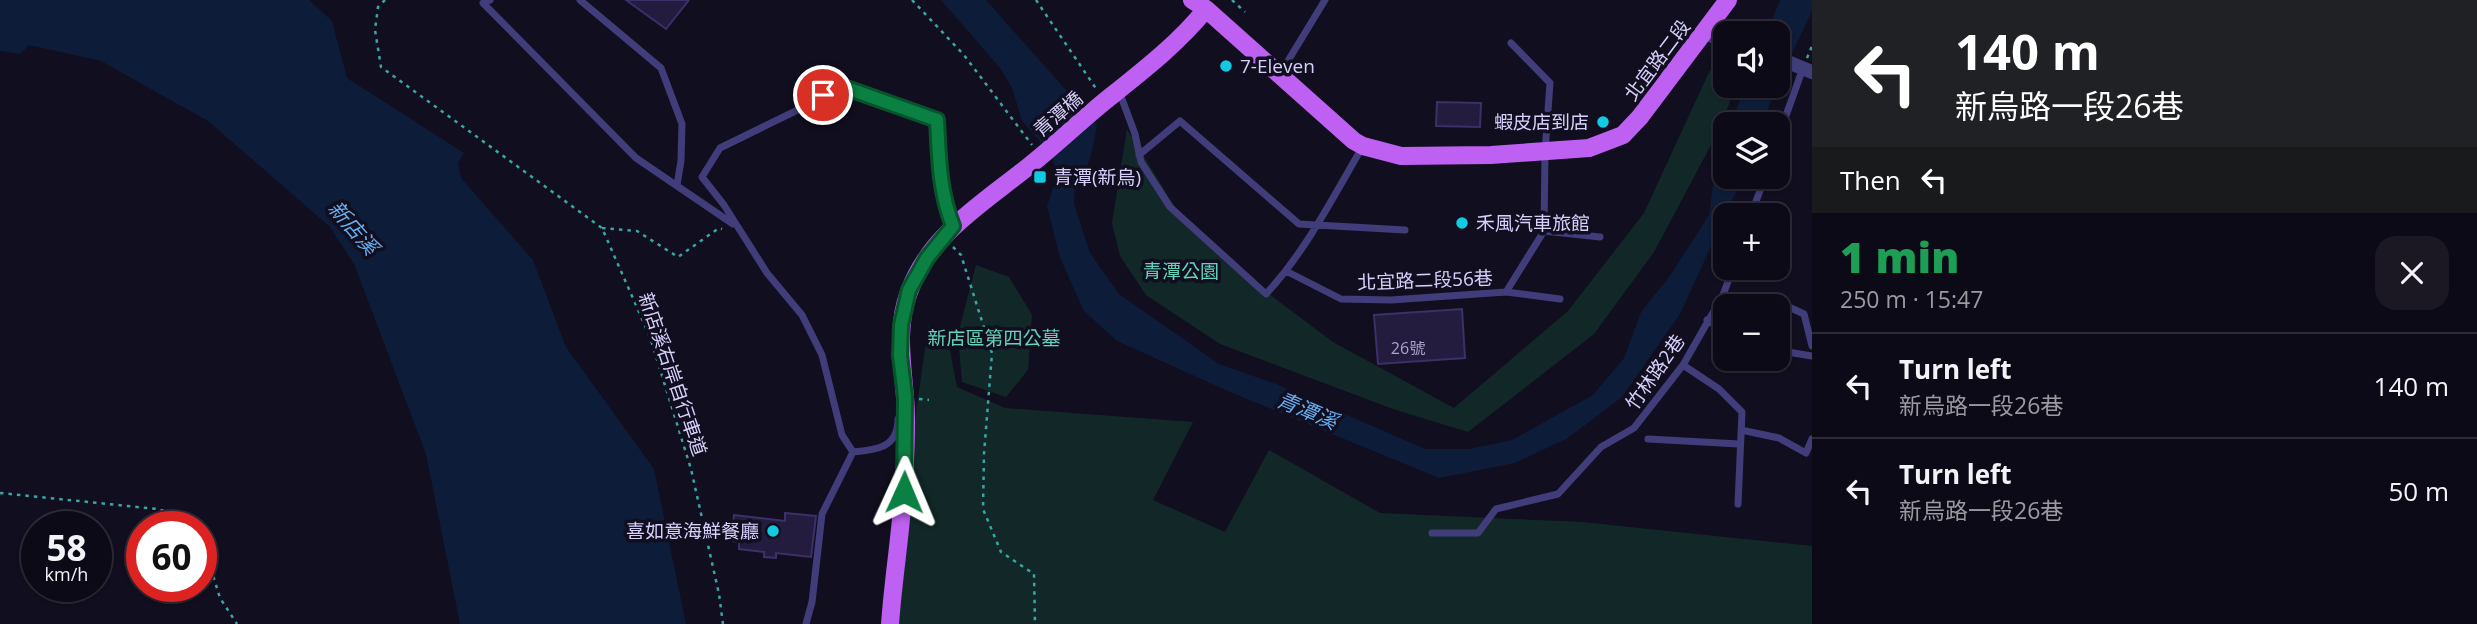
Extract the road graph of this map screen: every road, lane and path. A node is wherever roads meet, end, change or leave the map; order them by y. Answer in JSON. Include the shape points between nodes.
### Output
{"nodes":[{"id":1,"x":385,"y":0,"type":"edge"},
{"id":2,"x":490,"y":0,"type":"edge"},
{"id":3,"x":580,"y":0,"type":"edge"},
{"id":4,"x":912,"y":0,"type":"edge"},
{"id":5,"x":1036,"y":0,"type":"edge"},
{"id":6,"x":1232,"y":0,"type":"edge"},
{"id":7,"x":1325,"y":0,"type":"edge"},
{"id":8,"x":1728,"y":0,"type":"edge"},
{"id":9,"x":1200,"y":3,"type":"edge"},
{"id":10,"x":1245,"y":12,"type":"dead end"},
{"id":11,"x":1704,"y":33,"type":"junction"},
{"id":12,"x":1713,"y":36,"type":"edge"},
{"id":13,"x":1511,"y":43,"type":"dead end"},
{"id":14,"x":1804,"y":68,"type":"edge"},
{"id":15,"x":1280,"y":75,"type":"junction"},
{"id":16,"x":1112,"y":96,"type":"junction"},
{"id":17,"x":1788,"y":112,"type":"edge"},
{"id":18,"x":1363,"y":146,"type":"junction"},
{"id":19,"x":1545,"y":152,"type":"junction"},
{"id":20,"x":1139,"y":155,"type":"junction"},
{"id":21,"x":1041,"y":156,"type":"junction"},
{"id":22,"x":677,"y":184,"type":"junction"},
{"id":23,"x":1318,"y":225,"type":"junction"},
{"id":24,"x":737,"y":226,"type":"junction"},
{"id":25,"x":602,"y":228,"type":"junction"},
{"id":26,"x":1405,"y":230,"type":"dead end"},
{"id":27,"x":1544,"y":231,"type":"junction"},
{"id":28,"x":948,"y":232,"type":"junction"},
{"id":29,"x":743,"y":235,"type":"junction"},
{"id":30,"x":1600,"y":237,"type":"dead end"},
{"id":31,"x":1286,"y":271,"type":"junction"},
{"id":32,"x":1506,"y":292,"type":"junction"},
{"id":33,"x":1560,"y":299,"type":"dead end"},
{"id":34,"x":1790,"y":308,"type":"edge"},
{"id":35,"x":1713,"y":311,"type":"edge"},
{"id":36,"x":1707,"y":320,"type":"junction"},
{"id":37,"x":1713,"y":323,"type":"edge"},
{"id":38,"x":1812,"y":346,"type":"edge"},
{"id":39,"x":1790,"y":352,"type":"edge"},
{"id":40,"x":900,"y":355,"type":"junction"},
{"id":41,"x":1812,"y":356,"type":"edge"},
{"id":42,"x":1683,"y":365,"type":"junction"},
{"id":43,"x":1741,"y":430,"type":"junction"},
{"id":44,"x":1648,"y":439,"type":"dead end"},
{"id":45,"x":1812,"y":439,"type":"edge"},
{"id":46,"x":1739,"y":444,"type":"junction"},
{"id":47,"x":853,"y":452,"type":"junction"},
{"id":48,"x":0,"y":493,"type":"edge"},
{"id":49,"x":1738,"y":504,"type":"dead end"},
{"id":50,"x":164,"y":511,"type":"edge"},
{"id":51,"x":1432,"y":533,"type":"dead end"},
{"id":52,"x":217,"y":588,"type":"edge"},
{"id":53,"x":237,"y":624,"type":"edge"},
{"id":54,"x":723,"y":624,"type":"edge"},
{"id":55,"x":806,"y":624,"type":"edge"},
{"id":56,"x":890,"y":624,"type":"edge"},
{"id":57,"x":1035,"y":624,"type":"edge"}],
"edges":[{"from":1,"to":25,"type":"path","via":[[378,6],[375,30],[381,67]]},
{"from":2,"to":22,"type":"lane","via":[[483,3],[636,158]]},
{"from":3,"to":22,"type":"lane","via":[[661,68],[681,124]]},
{"from":4,"to":21,"type":"path","via":[[964,55]]},
{"from":5,"to":16,"type":"path"},
{"from":6,"to":10,"type":"path"},
{"from":7,"to":15,"type":"lane"},
{"from":8,"to":11,"type":"main road","name":"北宜路二段"},
{"from":9,"to":15,"type":"main road","name":"北宜路二段"},
{"from":9,"to":16,"type":"main road","name":"青潭橋","via":[[1191,28]]},
{"from":11,"to":12,"type":"street"},
{"from":11,"to":19,"type":"main road","name":"北宜路二段","via":[[1623,135],[1589,148]]},
{"from":13,"to":19,"type":"lane","via":[[1550,83]]},
{"from":14,"to":17,"type":"lane"},
{"from":15,"to":18,"type":"main road","name":"北宜路二段"},
{"from":16,"to":20,"type":"lane","via":[[1135,134]]},
{"from":16,"to":21,"type":"main road","name":"青潭橋"},
{"from":18,"to":19,"type":"main road","name":"北宜路二段","via":[[1401,156]]},
{"from":18,"to":23,"type":"lane"},
{"from":19,"to":27,"type":"lane"},
{"from":20,"to":23,"type":"lane","via":[[1180,121],[1299,224]]},
{"from":20,"to":31,"type":"lane","via":[[1170,207],[1266,294]]},
{"from":21,"to":28,"type":"main road","name":"青潭橋"},
{"from":22,"to":24,"type":"lane"},
{"from":23,"to":26,"type":"lane"},
{"from":23,"to":31,"type":"lane"},
{"from":24,"to":28,"type":"lane","via":[[702,177],[720,148],[808,105],[838,85],[937,120]]},
{"from":24,"to":29,"type":"lane"},
{"from":25,"to":29,"type":"path","via":[[637,231],[678,257],[719,228]]},
{"from":25,"to":54,"type":"path","name":"新店溪右岸自行車道","via":[[650,337],[691,469]]},
{"from":27,"to":30,"type":"lane"},
{"from":27,"to":32,"type":"lane","name":"北宜路二段56巷"},
{"from":28,"to":40,"type":"main road","name":"青潭橋","via":[[909,290]]},
{"from":28,"to":57,"type":"path","via":[[961,255],[992,353],[984,509],[1001,552],[1034,574]]},
{"from":29,"to":47,"type":"lane","via":[[811,332],[842,435]]},
{"from":31,"to":32,"type":"lane","name":"北宜路二段56巷","via":[[1341,299]]},
{"from":32,"to":33,"type":"lane"},
{"from":34,"to":38,"type":"lane","via":[[1804,314]]},
{"from":35,"to":36,"type":"lane","name":"竹林路2巷"},
{"from":36,"to":37,"type":"lane"},
{"from":36,"to":42,"type":"lane","name":"竹林路2巷"},
{"from":39,"to":41,"type":"lane"},
{"from":40,"to":47,"type":"lane","via":[[898,426],[890,442],[876,450]]},
{"from":40,"to":56,"type":"main road","name":"青潭橋","via":[[905,397],[904,492]]},
{"from":42,"to":43,"type":"lane","via":[[1719,389],[1742,412]]},
{"from":42,"to":51,"type":"lane","name":"竹林路2巷","via":[[1634,428],[1601,447],[1558,494],[1496,509],[1478,533]]},
{"from":43,"to":45,"type":"lane","via":[[1779,438],[1806,453]]},
{"from":43,"to":46,"type":"lane"},
{"from":44,"to":46,"type":"lane"},
{"from":46,"to":49,"type":"lane"},
{"from":47,"to":55,"type":"lane","via":[[822,514]]},
{"from":48,"to":50,"type":"path"},
{"from":52,"to":53,"type":"path"}]}
